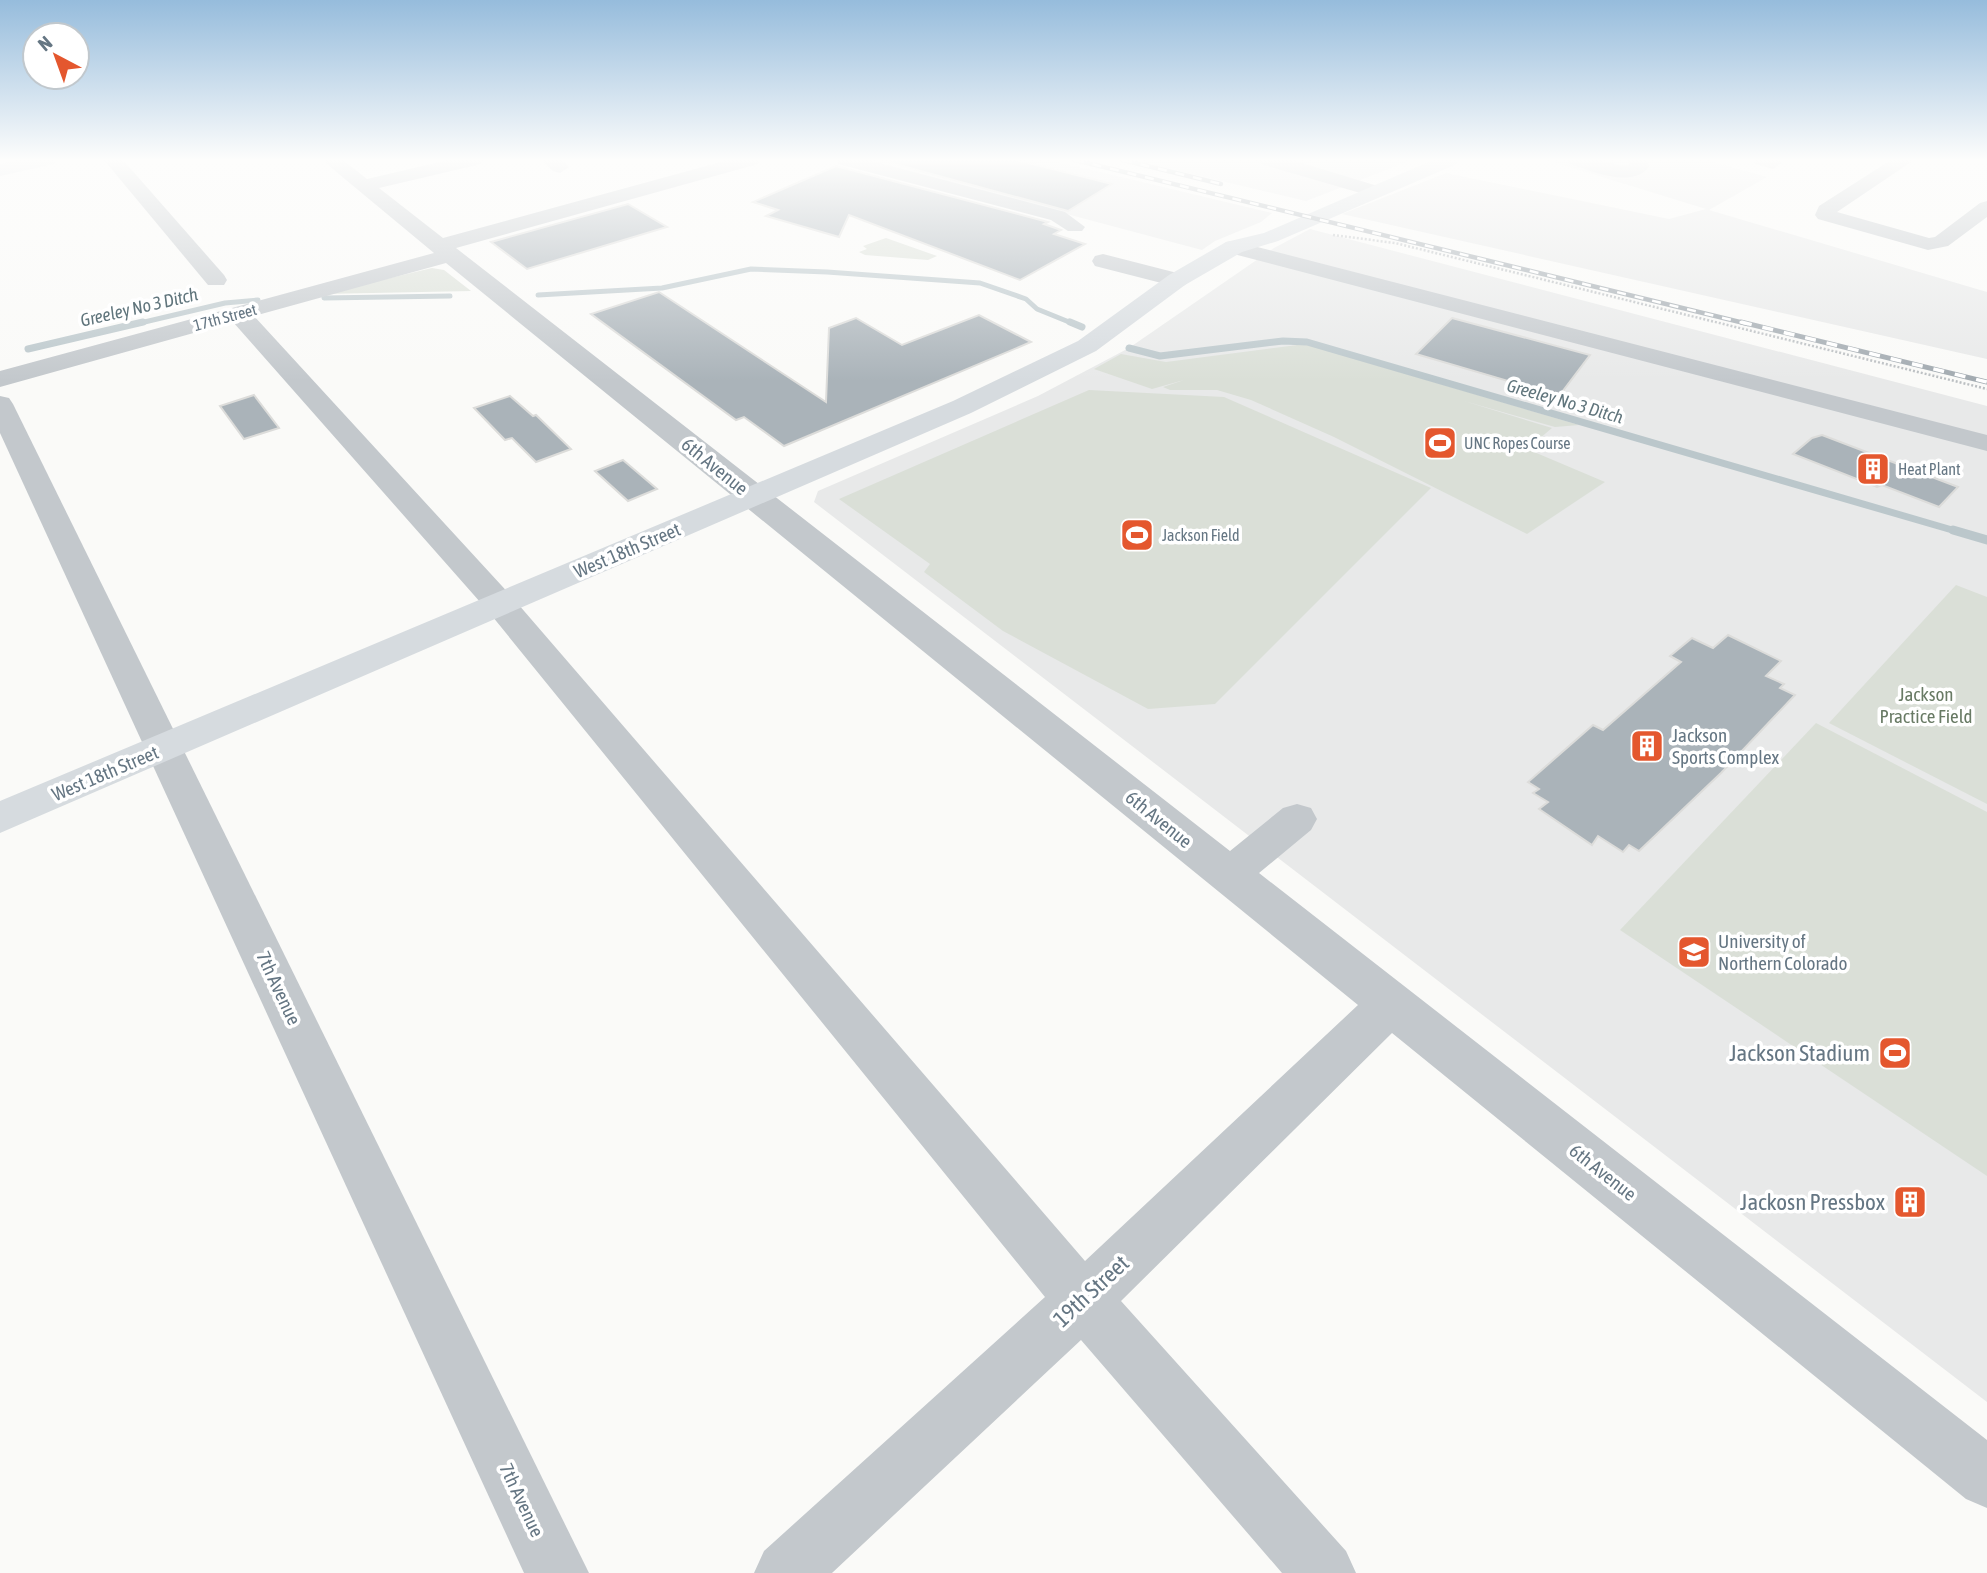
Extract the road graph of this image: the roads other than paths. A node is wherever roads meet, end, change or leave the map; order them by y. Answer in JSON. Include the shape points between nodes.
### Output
{"nodes":[{"id":1,"x":175,"y":233,"type":"edge"},
{"id":2,"x":423,"y":233,"type":"edge"},
{"id":3,"x":504,"y":233,"type":"edge"},
{"id":4,"x":1248,"y":233,"type":"edge"},
{"id":5,"x":1279,"y":233,"type":"edge"},
{"id":6,"x":1890,"y":233,"type":"edge"},
{"id":7,"x":1952,"y":233,"type":"edge"},
{"id":8,"x":1234,"y":247,"type":"junction"},
{"id":9,"x":445,"y":251,"type":"junction"},
{"id":10,"x":1103,"y":261,"type":"dead end"},
{"id":11,"x":216,"y":281,"type":"dead end"},
{"id":12,"x":1177,"y":281,"type":"junction"},
{"id":13,"x":239,"y":314,"type":"junction"},
{"id":14,"x":0,"y":379,"type":"edge"},
{"id":15,"x":0,"y":404,"type":"edge"},
{"id":16,"x":1987,"y":443,"type":"edge"},
{"id":17,"x":753,"y":496,"type":"junction"},
{"id":18,"x":500,"y":604,"type":"junction"},
{"id":19,"x":164,"y":748,"type":"junction"},
{"id":20,"x":0,"y":818,"type":"edge"},
{"id":21,"x":1297,"y":819,"type":"dead end"},
{"id":22,"x":1229,"y":874,"type":"junction"},
{"id":23,"x":1391,"y":1004,"type":"junction"},
{"id":24,"x":1083,"y":1300,"type":"junction"},
{"id":25,"x":1987,"y":1478,"type":"edge"},
{"id":26,"x":557,"y":1573,"type":"edge"},
{"id":27,"x":786,"y":1573,"type":"edge"},
{"id":28,"x":1324,"y":1573,"type":"edge"}],
"edges":[{"from":1,"to":11,"type":"street"},
{"from":2,"to":9,"type":"street","name":"6th Avenue"},
{"from":3,"to":9,"type":"street","name":"17th Street"},
{"from":4,"to":8,"type":"main road","name":"West 18th Street"},
{"from":5,"to":8,"type":"main road","name":"West 18th Street"},
{"from":6,"to":7,"type":"street","via":[[1928,244]]},
{"from":8,"to":12,"type":"main road","name":"West 18th Street"},
{"from":8,"to":16,"type":"street"},
{"from":9,"to":13,"type":"street","name":"17th Street"},
{"from":9,"to":17,"type":"street","name":"6th Avenue"},
{"from":10,"to":12,"type":"street"},
{"from":12,"to":17,"type":"main road","name":"West 18th Street","via":[[1087,346],[961,407]]},
{"from":13,"to":14,"type":"street","name":"17th Street"},
{"from":13,"to":18,"type":"street"},
{"from":15,"to":19,"type":"street","name":"7th Avenue"},
{"from":17,"to":18,"type":"main road","name":"West 18th Street"},
{"from":17,"to":22,"type":"street","name":"6th Avenue"},
{"from":18,"to":19,"type":"main road","name":"West 18th Street"},
{"from":18,"to":24,"type":"street"},
{"from":19,"to":20,"type":"main road","name":"West 18th Street"},
{"from":19,"to":26,"type":"street","name":"7th Avenue"},
{"from":21,"to":22,"type":"street"},
{"from":22,"to":23,"type":"street","name":"6th Avenue"},
{"from":23,"to":24,"type":"street","name":"19th Street"},
{"from":23,"to":25,"type":"street","name":"6th Avenue"},
{"from":24,"to":27,"type":"street","name":"19th Street"},
{"from":24,"to":28,"type":"street"}]}
